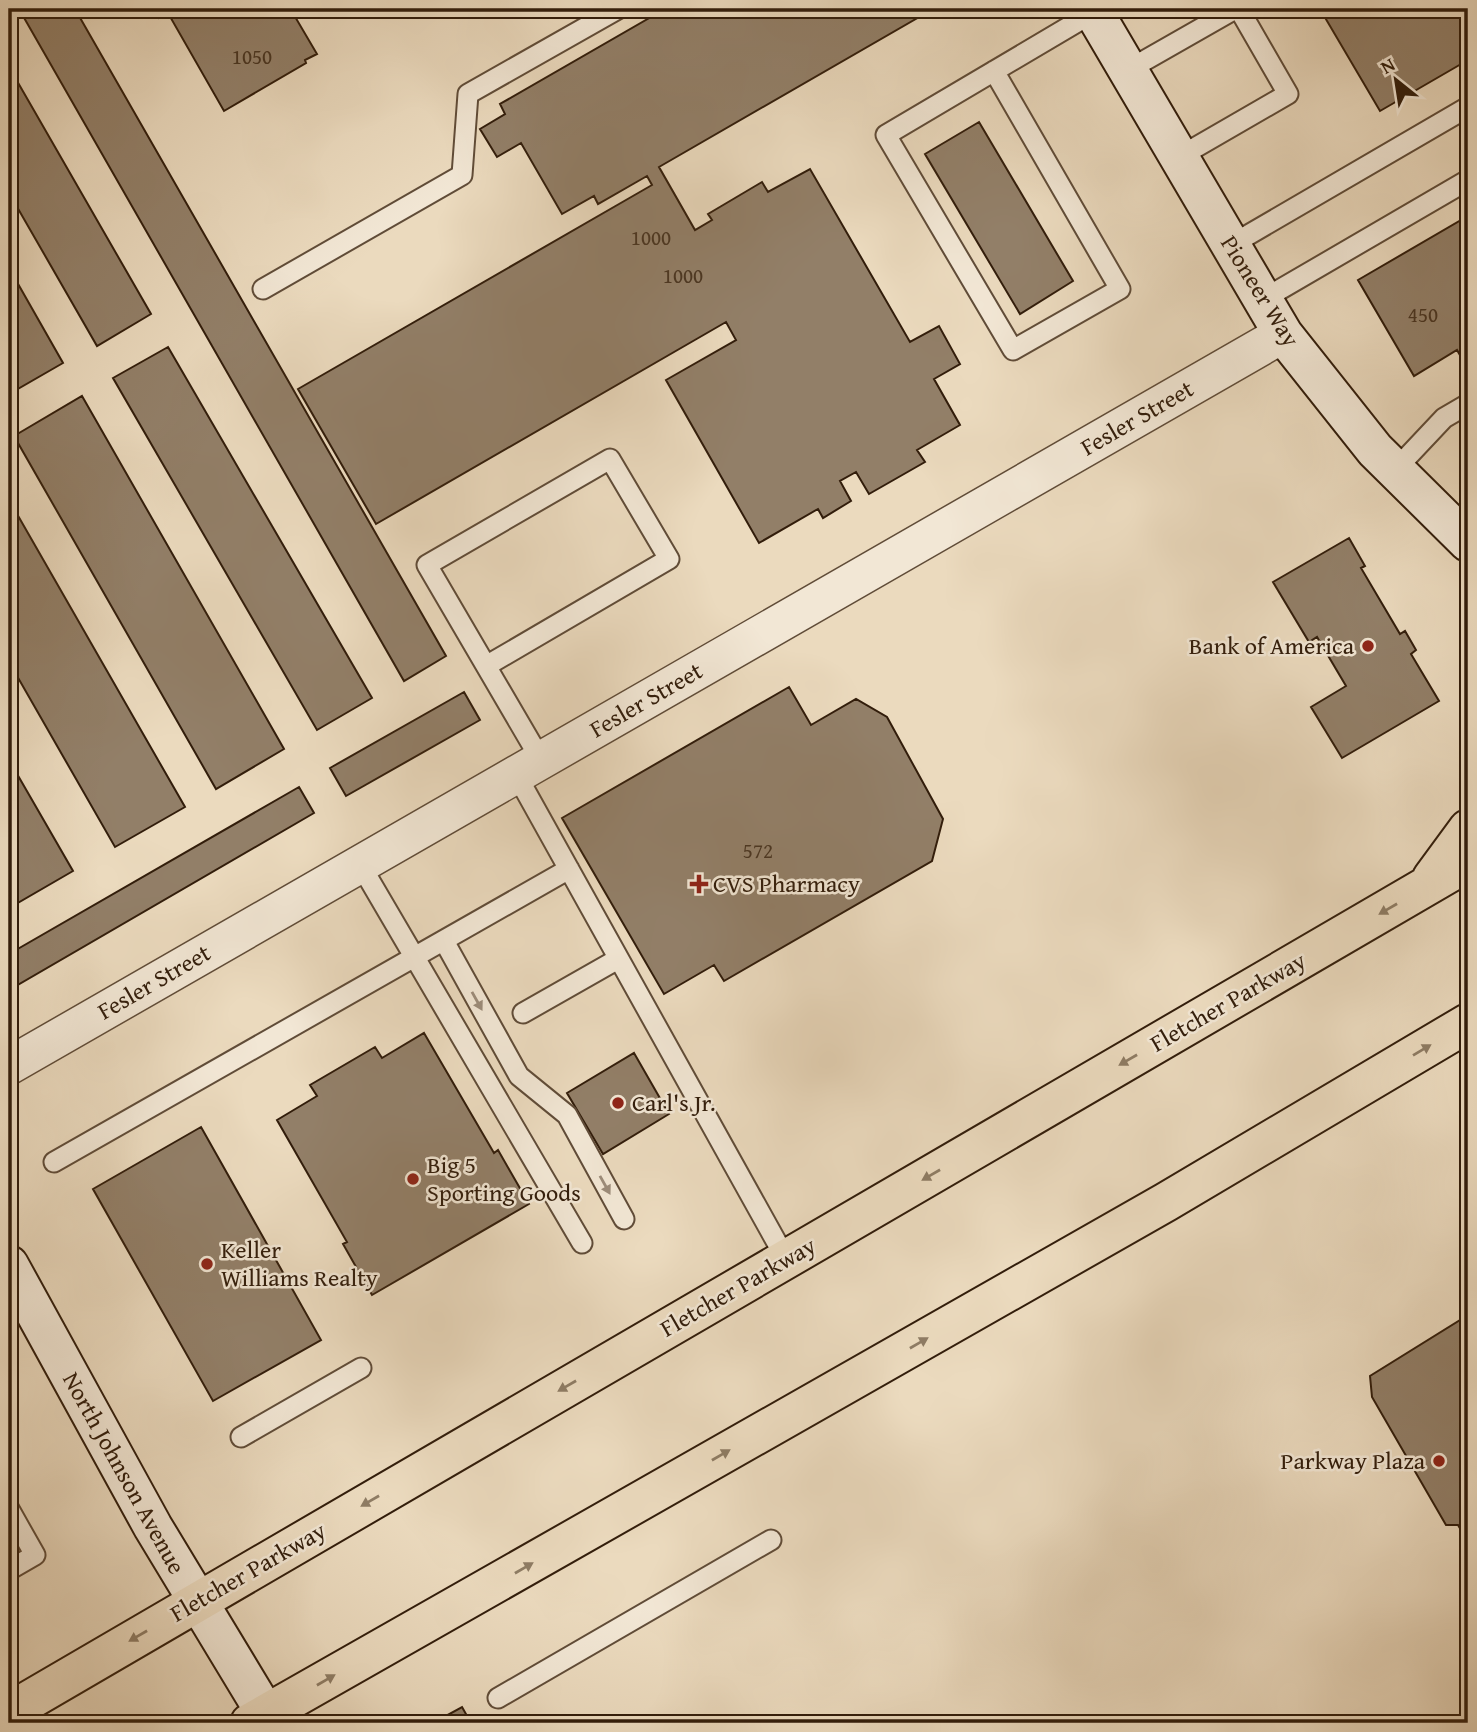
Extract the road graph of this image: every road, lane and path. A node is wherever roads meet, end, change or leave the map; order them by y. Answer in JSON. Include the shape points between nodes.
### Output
{"nodes":[{"id":1,"x":618,"y":9,"type":"edge"},
{"id":2,"x":1237,"y":9,"type":"edge"},
{"id":3,"x":1093,"y":10,"type":"edge"},
{"id":4,"x":1128,"y":70,"type":"junction"},
{"id":5,"x":994,"y":71,"type":"junction"},
{"id":6,"x":1468,"y":107,"type":"edge"},
{"id":7,"x":1179,"y":158,"type":"junction"},
{"id":8,"x":1468,"y":180,"type":"edge"},
{"id":9,"x":1231,"y":245,"type":"junction"},
{"id":10,"x":263,"y":289,"type":"dead end"},
{"id":11,"x":1262,"y":300,"type":"junction"},
{"id":12,"x":1283,"y":334,"type":"junction"},
{"id":13,"x":1468,"y":404,"type":"edge"},
{"id":14,"x":1395,"y":470,"type":"junction"},
{"id":15,"x":1468,"y":542,"type":"edge"},
{"id":16,"x":486,"y":666,"type":"junction"},
{"id":17,"x":528,"y":767,"type":"junction"},
{"id":18,"x":1468,"y":829,"type":"edge"},
{"id":19,"x":1468,"y":862,"type":"edge"},
{"id":20,"x":360,"y":864,"type":"junction"},
{"id":21,"x":569,"y":869,"type":"junction"},
{"id":22,"x":1426,"y":887,"type":"junction"},
{"id":23,"x":444,"y":941,"type":"junction"},
{"id":24,"x":415,"y":957,"type":"junction"},
{"id":25,"x":618,"y":959,"type":"junction"},
{"id":26,"x":523,"y":1013,"type":"dead end"},
{"id":27,"x":1468,"y":1023,"type":"edge"},
{"id":28,"x":9,"y":1066,"type":"edge"},
{"id":29,"x":54,"y":1162,"type":"dead end"},
{"id":30,"x":624,"y":1219,"type":"dead end"},
{"id":31,"x":582,"y":1242,"type":"dead end"},
{"id":32,"x":786,"y":1259,"type":"junction"},
{"id":33,"x":10,"y":1270,"type":"edge"},
{"id":34,"x":361,"y":1368,"type":"dead end"},
{"id":35,"x":240,"y":1437,"type":"dead end"},
{"id":36,"x":9,"y":1509,"type":"edge"},
{"id":37,"x":771,"y":1540,"type":"dead end"},
{"id":38,"x":9,"y":1570,"type":"edge"},
{"id":39,"x":197,"y":1602,"type":"junction"},
{"id":40,"x":498,"y":1698,"type":"dead end"},
{"id":41,"x":9,"y":1712,"type":"edge"},
{"id":42,"x":267,"y":1721,"type":"edge"}],
"edges":[{"from":1,"to":10,"type":"lane","via":[[468,94],[461,175]]},
{"from":2,"to":4,"type":"lane"},
{"from":2,"to":7,"type":"lane","via":[[1288,94]]},
{"from":3,"to":4,"type":"main road","name":"Pioneer Way"},
{"from":3,"to":5,"type":"lane"},
{"from":4,"to":7,"type":"main road","name":"Pioneer Way"},
{"from":5,"to":5,"type":"lane","via":[[886,135],[1013,350],[1119,289]]},
{"from":6,"to":9,"type":"lane"},
{"from":7,"to":9,"type":"main road","name":"Pioneer Way"},
{"from":8,"to":11,"type":"lane"},
{"from":9,"to":11,"type":"main road","name":"Pioneer Way"},
{"from":11,"to":12,"type":"main road","name":"Pioneer Way"},
{"from":12,"to":14,"type":"main road","name":"Pioneer Way"},
{"from":12,"to":17,"type":"street","name":"Fesler Street"},
{"from":13,"to":14,"type":"lane","via":[[1444,418]]},
{"from":14,"to":15,"type":"main road","name":"Pioneer Way"},
{"from":16,"to":16,"type":"lane","via":[[427,565],[610,459],[669,559]]},
{"from":16,"to":17,"type":"lane"},
{"from":17,"to":20,"type":"street","name":"Fesler Street"},
{"from":17,"to":21,"type":"lane"},
{"from":18,"to":22,"type":"main road"},
{"from":19,"to":22,"type":"main road","name":"Fletcher Parkway"},
{"from":20,"to":24,"type":"lane"},
{"from":20,"to":28,"type":"street","name":"Fesler Street"},
{"from":21,"to":23,"type":"lane"},
{"from":21,"to":25,"type":"lane"},
{"from":22,"to":32,"type":"main road","name":"Fletcher Parkway","one_way":true},
{"from":23,"to":24,"type":"lane"},
{"from":23,"to":30,"type":"lane","one_way":true,"via":[[519,1076],[567,1115]]},
{"from":24,"to":29,"type":"lane"},
{"from":24,"to":31,"type":"lane"},
{"from":25,"to":26,"type":"lane"},
{"from":25,"to":32,"type":"lane"},
{"from":42,"to":27,"type":"main road","one_way":true},
{"from":32,"to":39,"type":"main road","name":"Fletcher Parkway","one_way":true},
{"from":33,"to":39,"type":"main road","name":"North Johnson Avenue"},
{"from":34,"to":35,"type":"lane"},
{"from":36,"to":38,"type":"lane","via":[[35,1555]]},
{"from":37,"to":40,"type":"lane"},
{"from":39,"to":41,"type":"main road","name":"Fletcher Parkway","one_way":true},
{"from":39,"to":42,"type":"main road","name":"North Johnson Avenue"}]}
